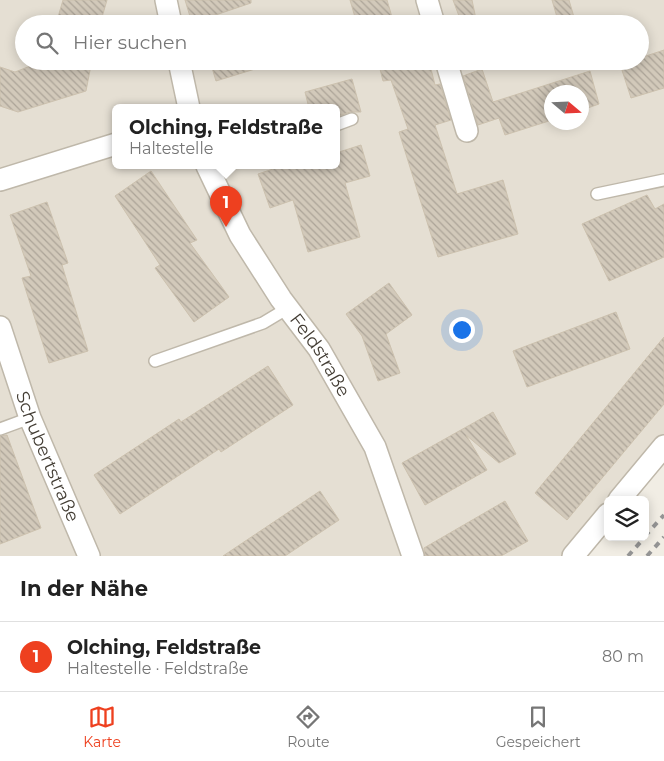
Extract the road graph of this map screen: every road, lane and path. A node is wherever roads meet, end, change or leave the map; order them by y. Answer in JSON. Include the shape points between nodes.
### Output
{"nodes":[{"id":1,"x":166,"y":0,"type":"edge"},
{"id":2,"x":427,"y":0,"type":"edge"},
{"id":3,"x":169,"y":15,"type":"edge"},
{"id":4,"x":431,"y":15,"type":"edge"},
{"id":5,"x":181,"y":70,"type":"edge"},
{"id":6,"x":449,"y":70,"type":"edge"},
{"id":7,"x":188,"y":104,"type":"edge"},
{"id":8,"x":352,"y":120,"type":"dead end"},
{"id":9,"x":340,"y":124,"type":"edge"},
{"id":10,"x":467,"y":131,"type":"dead end"},
{"id":11,"x":112,"y":145,"type":"edge"},
{"id":12,"x":210,"y":169,"type":"edge"},
{"id":13,"x":0,"y":180,"type":"edge"},
{"id":14,"x":664,"y":180,"type":"edge"},
{"id":15,"x":597,"y":194,"type":"dead end"},
{"id":16,"x":288,"y":308,"type":"junction"},
{"id":17,"x":0,"y":327,"type":"edge"},
{"id":18,"x":156,"y":361,"type":"dead end"},
{"id":19,"x":30,"y":418,"type":"junction"},
{"id":20,"x":0,"y":429,"type":"edge"},
{"id":21,"x":664,"y":446,"type":"edge"},
{"id":22,"x":622,"y":496,"type":"edge"},
{"id":23,"x":604,"y":519,"type":"edge"},
{"id":24,"x":89,"y":556,"type":"edge"},
{"id":25,"x":413,"y":556,"type":"edge"},
{"id":26,"x":573,"y":556,"type":"edge"}],
"edges":[{"from":1,"to":3,"type":"street"},
{"from":2,"to":4,"type":"street"},
{"from":5,"to":7,"type":"street"},
{"from":6,"to":10,"type":"street"},
{"from":8,"to":9,"type":"lane"},
{"from":11,"to":13,"type":"street"},
{"from":12,"to":16,"type":"street","name":"Feldstraße","via":[[240,235]]},
{"from":14,"to":15,"type":"lane"},
{"from":16,"to":18,"type":"lane","via":[[263,323]]},
{"from":16,"to":25,"type":"street","name":"Feldstraße","via":[[319,349],[375,447]]},
{"from":17,"to":19,"type":"street","name":"Schubertstraße"},
{"from":19,"to":20,"type":"lane"},
{"from":19,"to":24,"type":"street","name":"Schubertstraße"},
{"from":21,"to":22,"type":"street"},
{"from":23,"to":26,"type":"street"}]}
